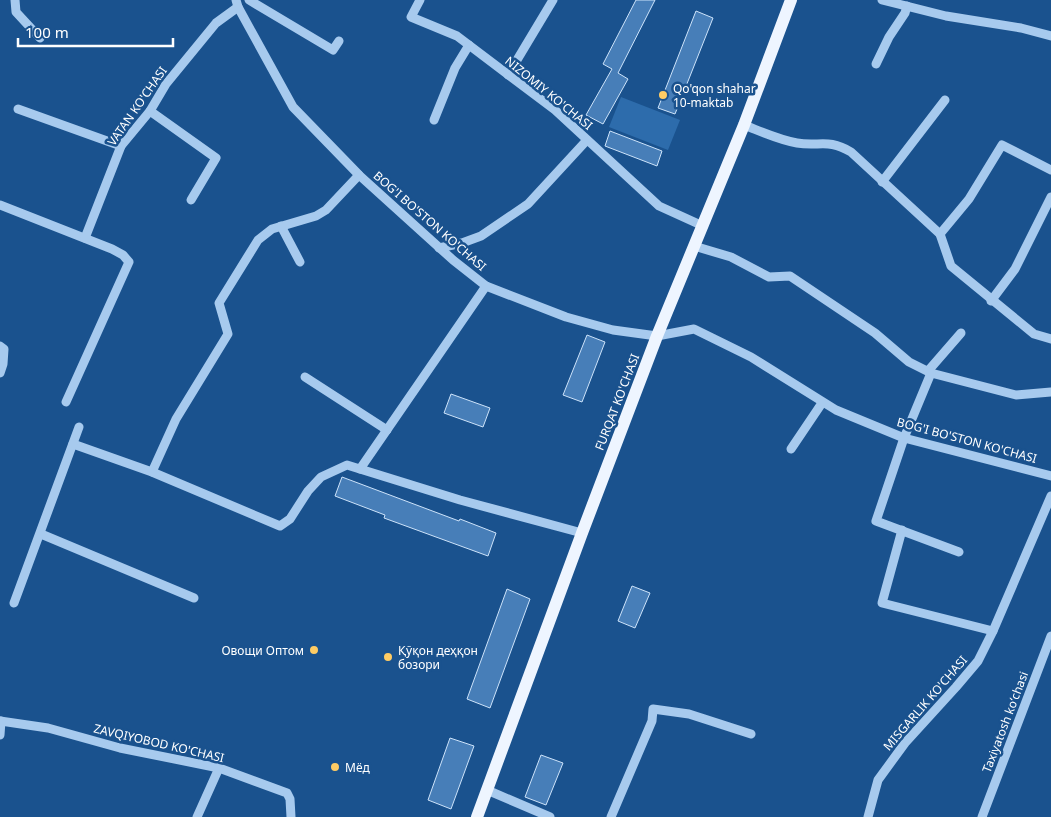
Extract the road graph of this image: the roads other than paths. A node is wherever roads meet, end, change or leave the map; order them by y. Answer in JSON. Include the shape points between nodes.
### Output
{"nodes":[{"id":1,"x":15,"y":0,"type":"edge"},
{"id":2,"x":249,"y":0,"type":"edge"},
{"id":3,"x":420,"y":0,"type":"edge"},
{"id":4,"x":552,"y":0,"type":"edge"},
{"id":5,"x":791,"y":0,"type":"edge"},
{"id":6,"x":882,"y":0,"type":"edge"},
{"id":7,"x":237,"y":3,"type":"edge"},
{"id":8,"x":907,"y":6,"type":"junction"},
{"id":9,"x":1051,"y":36,"type":"edge"},
{"id":10,"x":40,"y":38,"type":"dead end"},
{"id":11,"x":339,"y":41,"type":"dead end"},
{"id":12,"x":469,"y":45,"type":"junction"},
{"id":13,"x":876,"y":64,"type":"dead end"},
{"id":14,"x":508,"y":75,"type":"junction"},
{"id":15,"x":945,"y":100,"type":"dead end"},
{"id":16,"x":18,"y":109,"type":"dead end"},
{"id":17,"x":150,"y":111,"type":"junction"},
{"id":18,"x":434,"y":120,"type":"dead end"},
{"id":19,"x":744,"y":125,"type":"junction"},
{"id":20,"x":587,"y":140,"type":"junction"},
{"id":21,"x":121,"y":146,"type":"junction"},
{"id":22,"x":1051,"y":170,"type":"edge"},
{"id":23,"x":358,"y":175,"type":"junction"},
{"id":24,"x":882,"y":182,"type":"junction"},
{"id":25,"x":1051,"y":198,"type":"edge"},
{"id":26,"x":191,"y":200,"type":"dead end"},
{"id":27,"x":0,"y":205,"type":"edge"},
{"id":28,"x":282,"y":226,"type":"junction"},
{"id":29,"x":703,"y":226,"type":"junction"},
{"id":30,"x":940,"y":234,"type":"junction"},
{"id":31,"x":84,"y":238,"type":"junction"},
{"id":32,"x":694,"y":246,"type":"junction"},
{"id":33,"x":439,"y":248,"type":"junction"},
{"id":34,"x":300,"y":262,"type":"dead end"},
{"id":35,"x":486,"y":286,"type":"junction"},
{"id":36,"x":991,"y":301,"type":"junction"},
{"id":37,"x":961,"y":333,"type":"dead end"},
{"id":38,"x":658,"y":336,"type":"junction"},
{"id":39,"x":1051,"y":339,"type":"edge"},
{"id":40,"x":0,"y":346,"type":"edge"},
{"id":41,"x":929,"y":372,"type":"junction"},
{"id":42,"x":0,"y":373,"type":"edge"},
{"id":43,"x":305,"y":377,"type":"dead end"},
{"id":44,"x":1051,"y":392,"type":"edge"},
{"id":45,"x":66,"y":402,"type":"dead end"},
{"id":46,"x":822,"y":403,"type":"junction"},
{"id":47,"x":79,"y":427,"type":"dead end"},
{"id":48,"x":387,"y":430,"type":"junction"},
{"id":49,"x":904,"y":438,"type":"junction"},
{"id":50,"x":73,"y":444,"type":"junction"},
{"id":51,"x":791,"y":449,"type":"dead end"},
{"id":52,"x":360,"y":469,"type":"junction"},
{"id":53,"x":152,"y":472,"type":"junction"},
{"id":54,"x":1051,"y":476,"type":"edge"},
{"id":55,"x":1051,"y":496,"type":"edge"},
{"id":56,"x":902,"y":530,"type":"junction"},
{"id":57,"x":582,"y":533,"type":"junction"},
{"id":58,"x":41,"y":534,"type":"junction"},
{"id":59,"x":959,"y":552,"type":"dead end"},
{"id":60,"x":194,"y":598,"type":"dead end"},
{"id":61,"x":14,"y":604,"type":"dead end"},
{"id":62,"x":993,"y":631,"type":"junction"},
{"id":63,"x":1051,"y":636,"type":"edge"},
{"id":64,"x":1,"y":721,"type":"edge"},
{"id":65,"x":751,"y":734,"type":"dead end"},
{"id":66,"x":0,"y":735,"type":"edge"},
{"id":67,"x":219,"y":768,"type":"junction"},
{"id":68,"x":487,"y":790,"type":"junction"},
{"id":69,"x":197,"y":817,"type":"edge"},
{"id":70,"x":291,"y":817,"type":"edge"},
{"id":71,"x":477,"y":817,"type":"edge"},
{"id":72,"x":550,"y":817,"type":"edge"},
{"id":73,"x":611,"y":817,"type":"edge"},
{"id":74,"x":868,"y":817,"type":"edge"},
{"id":75,"x":982,"y":817,"type":"edge"}],
"edges":[{"from":1,"to":10,"type":"street","via":[[16,12]]},
{"from":2,"to":11,"type":"street","via":[[333,50]]},
{"from":3,"to":12,"type":"street","name":"NIZOMIY KO'CHASI","via":[[412,17],[457,36]]},
{"from":4,"to":14,"type":"street"},
{"from":5,"to":19,"type":"main road","name":"FURQAT KO'CHASI"},
{"from":6,"to":8,"type":"street"},
{"from":7,"to":17,"type":"street","name":"VATAN KO'CHASI","via":[[216,23],[166,84]]},
{"from":7,"to":23,"type":"street","name":"BOG'I BO'STON KO'CHASI","via":[[293,107]]},
{"from":8,"to":9,"type":"street"},
{"from":8,"to":13,"type":"street"},
{"from":12,"to":14,"type":"street","name":"NIZOMIY KO'CHASI"},
{"from":12,"to":18,"type":"street"},
{"from":14,"to":20,"type":"street","name":"NIZOMIY KO'CHASI","via":[[555,110]]},
{"from":15,"to":24,"type":"street"},
{"from":16,"to":21,"type":"street"},
{"from":17,"to":21,"type":"street","name":"VATAN KO'CHASI"},
{"from":17,"to":26,"type":"street","via":[[216,158]]},
{"from":19,"to":24,"type":"street","via":[[800,144],[839,145],[851,152]]},
{"from":19,"to":29,"type":"main road","name":"FURQAT KO'CHASI"},
{"from":20,"to":29,"type":"street","name":"NIZOMIY KO'CHASI","via":[[659,206]]},
{"from":20,"to":33,"type":"street","via":[[528,204],[480,236]]},
{"from":21,"to":31,"type":"street","name":"VATAN KO'CHASI"},
{"from":22,"to":30,"type":"street","via":[[1002,145],[969,199]]},
{"from":23,"to":28,"type":"street","via":[[326,210]]},
{"from":23,"to":33,"type":"street","name":"BOG'I BO'STON KO'CHASI"},
{"from":24,"to":30,"type":"street"},
{"from":25,"to":36,"type":"street","via":[[1014,270]]},
{"from":27,"to":31,"type":"street"},
{"from":28,"to":34,"type":"street"},
{"from":28,"to":53,"type":"street","via":[[258,240],[219,303],[228,334],[176,420]]},
{"from":29,"to":32,"type":"main road","name":"FURQAT KO'CHASI"},
{"from":30,"to":36,"type":"street","via":[[951,266]]},
{"from":31,"to":45,"type":"street","via":[[123,255],[129,262]]},
{"from":32,"to":38,"type":"main road","name":"FURQAT KO'CHASI"},
{"from":32,"to":41,"type":"street","via":[[731,258],[769,277],[790,276],[875,333],[909,362]]},
{"from":33,"to":35,"type":"street","name":"BOG'I BO'STON KO'CHASI"},
{"from":35,"to":38,"type":"street","name":"BOG'I BO'STON KO'CHASI","via":[[566,317],[613,330]]},
{"from":35,"to":48,"type":"street"},
{"from":36,"to":39,"type":"street","via":[[1034,334]]},
{"from":37,"to":41,"type":"street"},
{"from":38,"to":46,"type":"street","name":"BOG'I BO'STON KO'CHASI","via":[[694,329],[750,357]]},
{"from":38,"to":57,"type":"main road","name":"FURQAT KO'CHASI"},
{"from":40,"to":42,"type":"street","via":[[4,349]]},
{"from":41,"to":44,"type":"street","via":[[1016,395]]},
{"from":41,"to":49,"type":"street"},
{"from":43,"to":48,"type":"street"},
{"from":46,"to":49,"type":"street","name":"BOG'I BO'STON KO'CHASI"},
{"from":46,"to":51,"type":"street"},
{"from":47,"to":50,"type":"street"},
{"from":48,"to":52,"type":"street"},
{"from":49,"to":54,"type":"street","name":"BOG'I BO'STON KO'CHASI"},
{"from":49,"to":56,"type":"street","via":[[876,521]]},
{"from":50,"to":53,"type":"street"},
{"from":50,"to":58,"type":"street"},
{"from":52,"to":53,"type":"street","via":[[346,465],[321,477],[290,519],[280,526]]},
{"from":52,"to":57,"type":"street"},
{"from":55,"to":62,"type":"street","name":"MISGARLIK KO'CHASI"},
{"from":56,"to":59,"type":"street"},
{"from":56,"to":62,"type":"street","via":[[882,603]]},
{"from":57,"to":68,"type":"main road","name":"FURQAT KO'CHASI"},
{"from":58,"to":60,"type":"street"},
{"from":58,"to":61,"type":"street"},
{"from":62,"to":74,"type":"street","name":"MISGARLIK KO'CHASI","via":[[978,661],[904,743],[878,780]]},
{"from":63,"to":75,"type":"street","name":"Taxiyatosh koʻchasi"},
{"from":64,"to":66,"type":"street"},
{"from":64,"to":67,"type":"street","name":"ZAVQIYOBOD KO'CHASI","via":[[48,728],[120,748]]},
{"from":65,"to":73,"type":"street","via":[[690,714],[653,709],[652,721]]},
{"from":67,"to":69,"type":"street"},
{"from":67,"to":70,"type":"street","name":"ZAVQIYOBOD KO'CHASI","via":[[287,793]]},
{"from":68,"to":71,"type":"main road","name":"FURQAT KO'CHASI"},
{"from":68,"to":72,"type":"street"}]}
